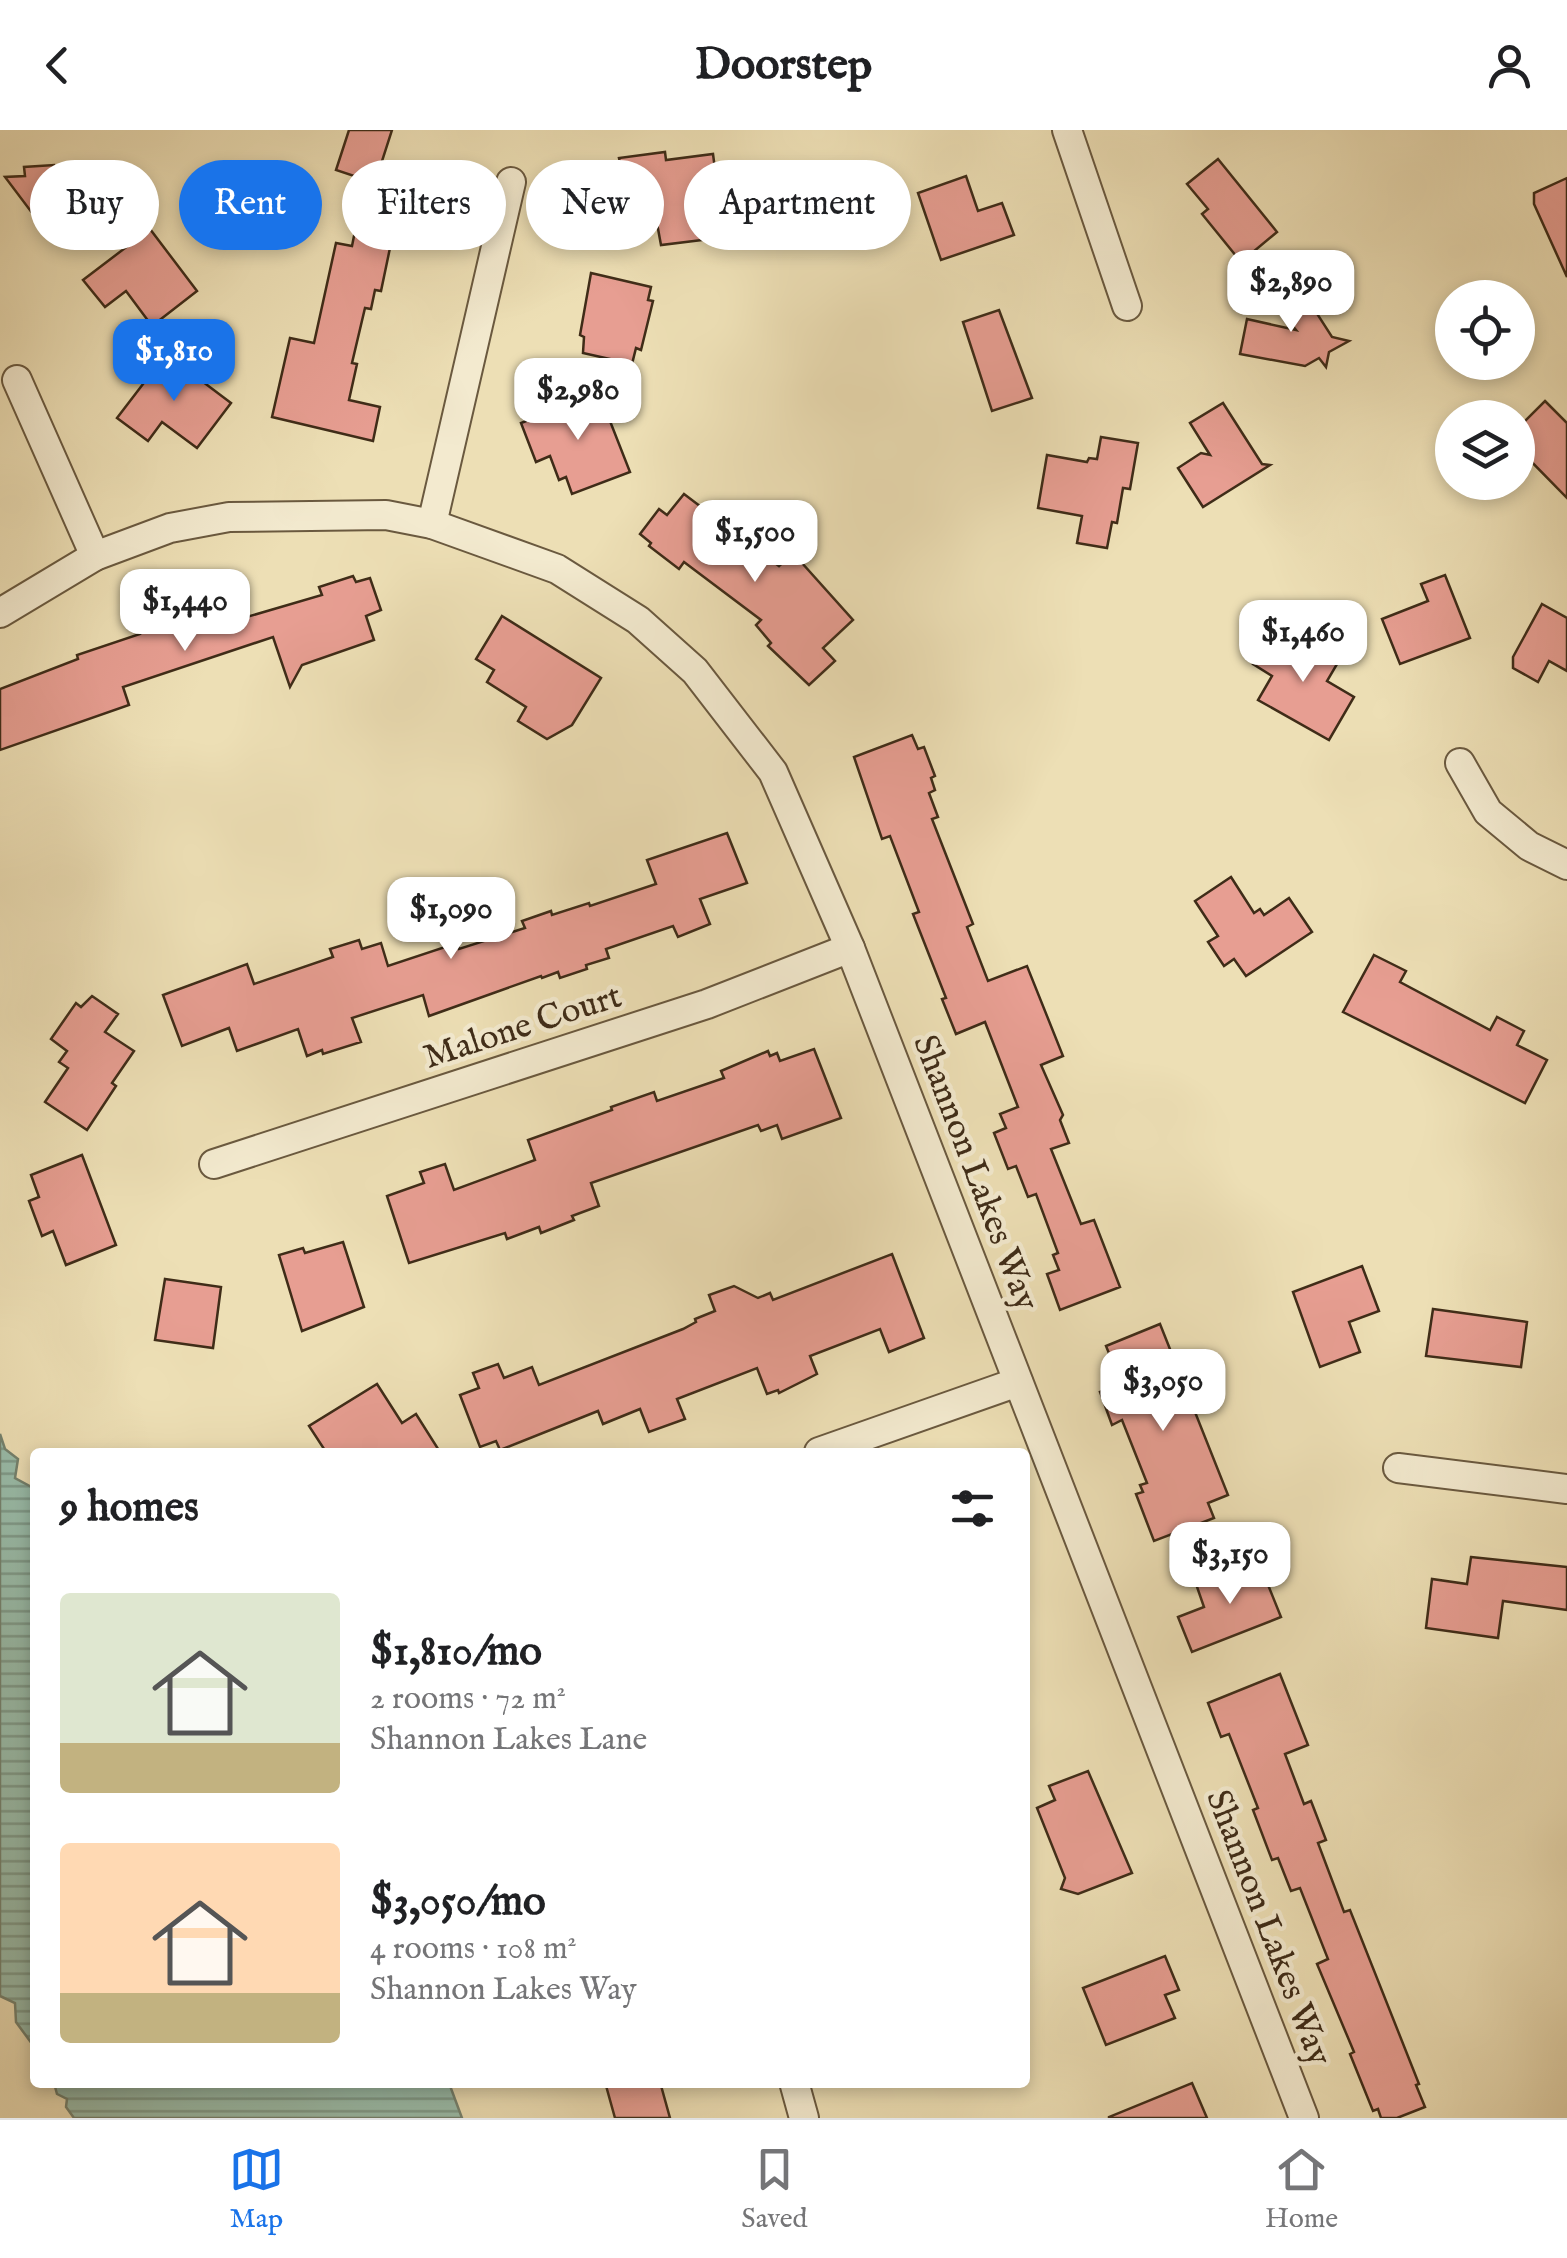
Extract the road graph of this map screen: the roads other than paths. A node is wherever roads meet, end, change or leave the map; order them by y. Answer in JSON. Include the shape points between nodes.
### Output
{"nodes":[{"id":1,"x":1067,"y":130,"type":"edge"},
{"id":2,"x":511,"y":182,"type":"dead end"},
{"id":3,"x":1127,"y":306,"type":"dead end"},
{"id":4,"x":17,"y":380,"type":"dead end"},
{"id":5,"x":432,"y":524,"type":"junction"},
{"id":6,"x":95,"y":556,"type":"junction"},
{"id":7,"x":0,"y":612,"type":"edge"},
{"id":8,"x":1460,"y":763,"type":"dead end"},
{"id":9,"x":1567,"y":865,"type":"edge"},
{"id":10,"x":850,"y":948,"type":"junction"},
{"id":11,"x":214,"y":1164,"type":"dead end"},
{"id":12,"x":1018,"y":1382,"type":"junction"},
{"id":13,"x":830,"y":1448,"type":"edge"},
{"id":14,"x":1398,"y":1468,"type":"dead end"},
{"id":15,"x":1567,"y":1489,"type":"edge"},
{"id":16,"x":796,"y":2088,"type":"edge"},
{"id":17,"x":804,"y":2118,"type":"edge"},
{"id":18,"x":1304,"y":2118,"type":"edge"}],
"edges":[{"from":1,"to":3,"type":"street"},
{"from":2,"to":5,"type":"street"},
{"from":4,"to":6,"type":"street"},
{"from":5,"to":6,"type":"street","name":"Shannon Lakes Way","via":[[386,515],[229,517],[170,528]]},
{"from":5,"to":10,"type":"street","name":"Shannon Lakes Way","via":[[557,569],[638,620],[695,671],[773,772]]},
{"from":6,"to":7,"type":"street","name":"Shannon Lakes Way"},
{"from":8,"to":9,"type":"street","via":[[1488,812],[1529,846]]},
{"from":10,"to":11,"type":"street","name":"Malone Court","via":[[706,1004]]},
{"from":10,"to":12,"type":"street","name":"Shannon Lakes Way"},
{"from":12,"to":13,"type":"street"},
{"from":12,"to":18,"type":"street","name":"Shannon Lakes Way"},
{"from":14,"to":15,"type":"street"},
{"from":16,"to":17,"type":"street"}]}
